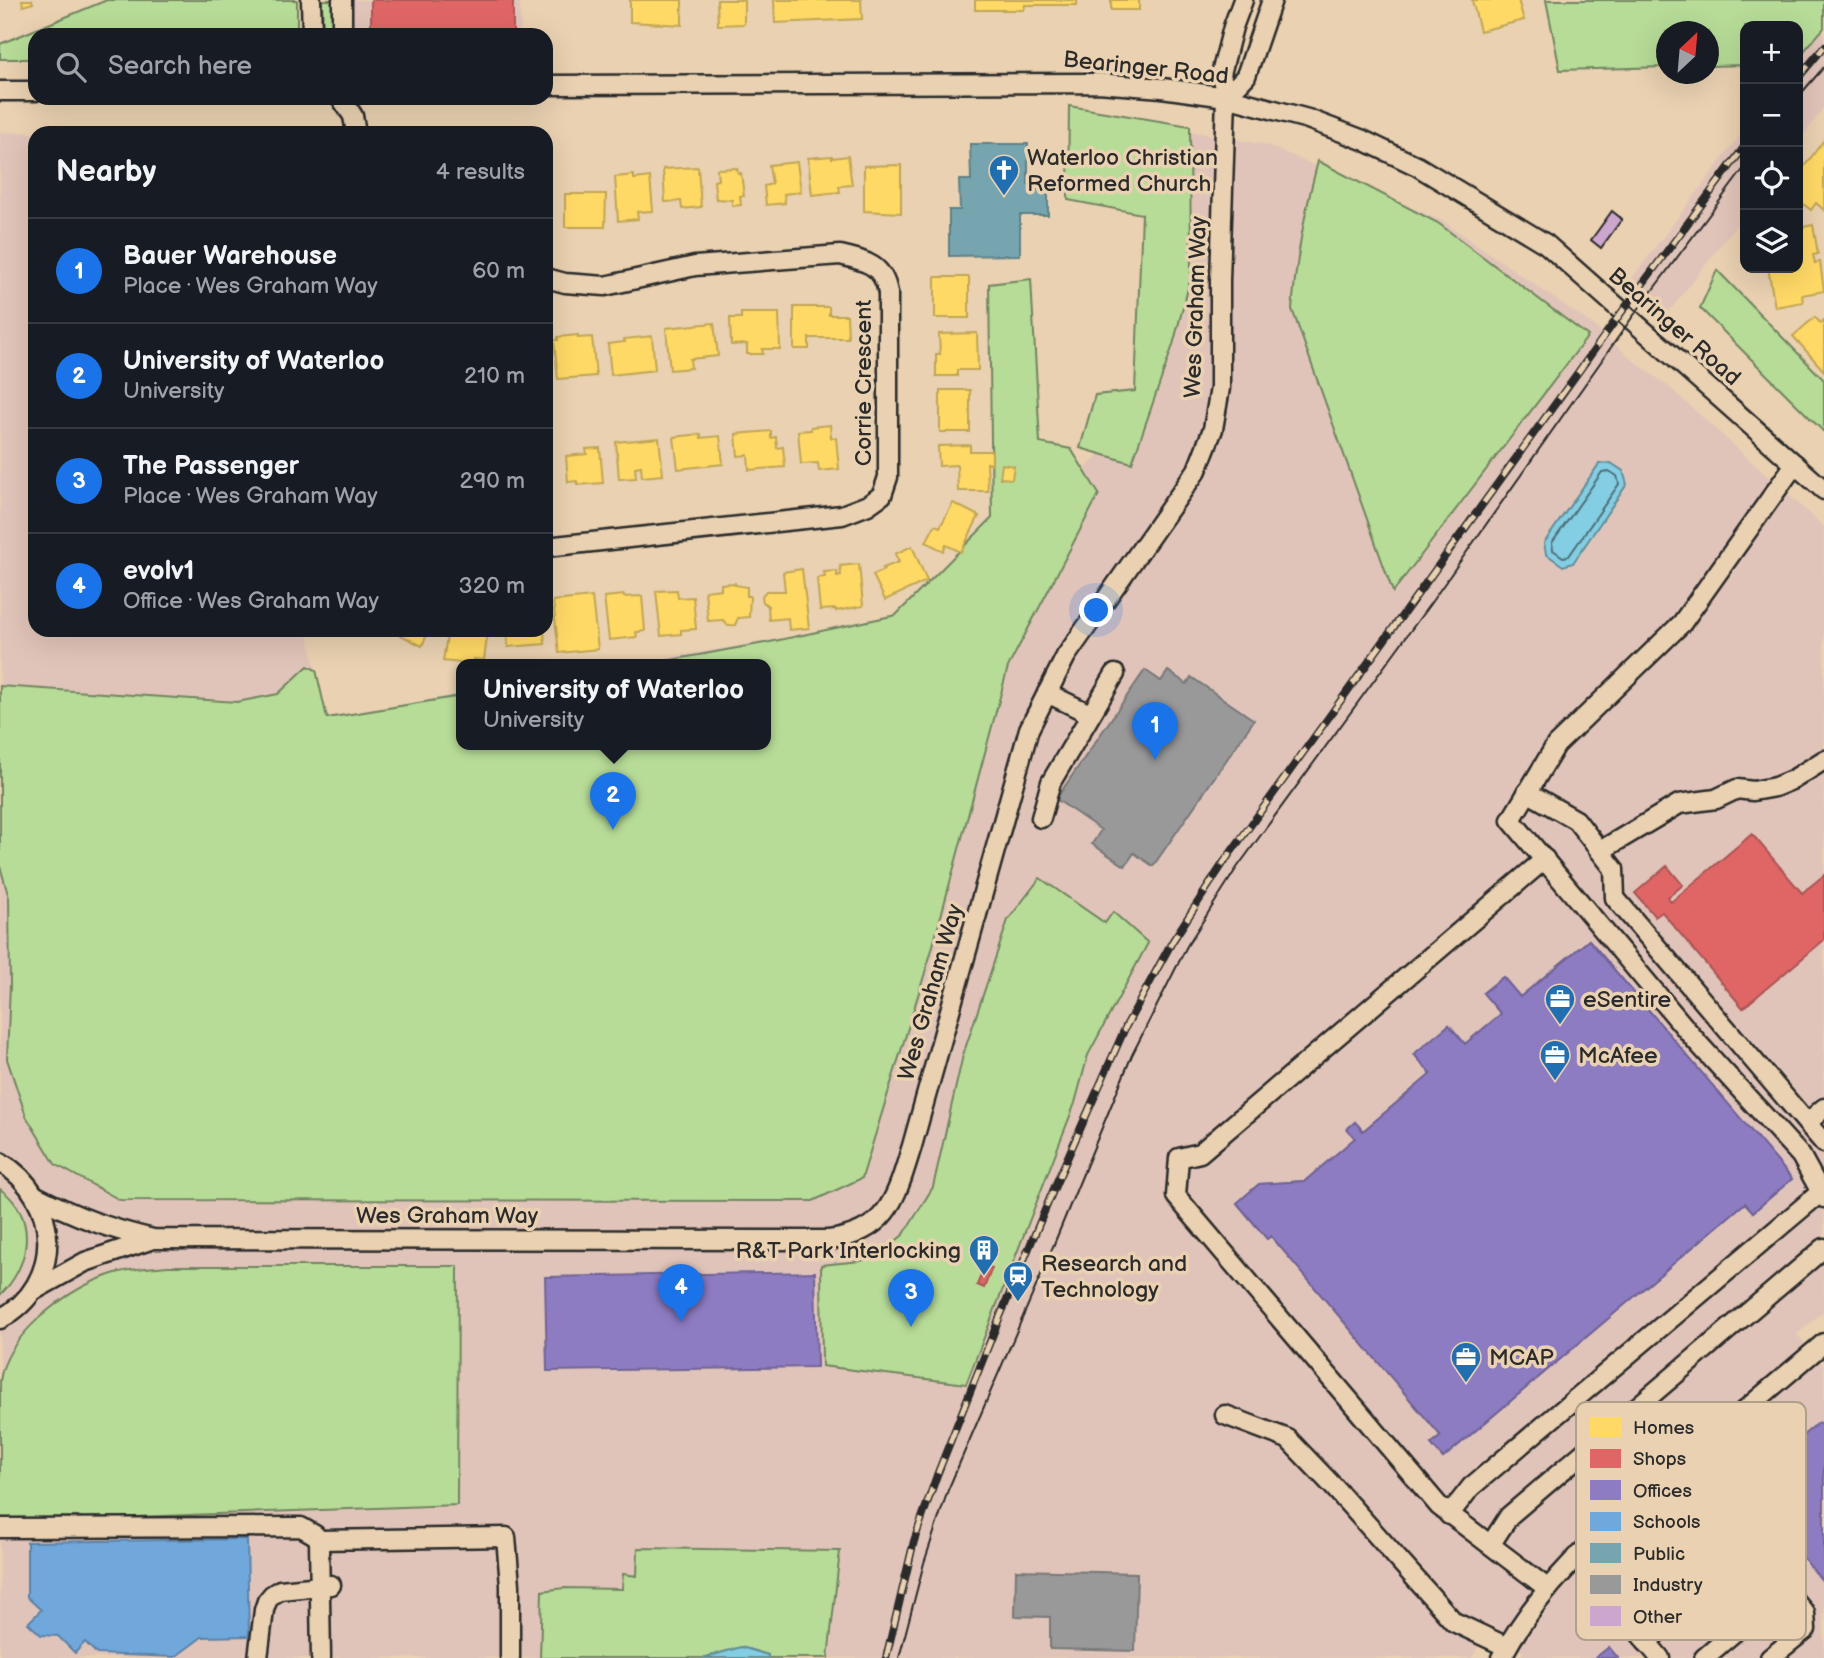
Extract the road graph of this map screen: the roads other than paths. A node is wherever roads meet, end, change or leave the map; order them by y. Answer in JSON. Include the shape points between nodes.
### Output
{"nodes":[{"id":1,"x":311,"y":0,"type":"edge"},
{"id":2,"x":342,"y":0,"type":"edge"},
{"id":3,"x":1243,"y":0,"type":"edge"},
{"id":4,"x":1272,"y":0,"type":"edge"},
{"id":5,"x":312,"y":28,"type":"edge"},
{"id":6,"x":342,"y":28,"type":"edge"},
{"id":7,"x":553,"y":85,"type":"edge"},
{"id":8,"x":28,"y":90,"type":"edge"},
{"id":9,"x":0,"y":91,"type":"edge"},
{"id":10,"x":1226,"y":97,"type":"junction"},
{"id":11,"x":346,"y":105,"type":"edge"},
{"id":12,"x":355,"y":126,"type":"edge"},
{"id":13,"x":553,"y":280,"type":"edge"},
{"id":14,"x":1795,"y":464,"type":"junction"},
{"id":15,"x":1824,"y":490,"type":"edge"},
{"id":16,"x":553,"y":546,"type":"edge"},
{"id":17,"x":1115,"y":674,"type":"dead end"},
{"id":18,"x":1047,"y":693,"type":"junction"},
{"id":19,"x":1090,"y":714,"type":"junction"},
{"id":20,"x":1824,"y":760,"type":"edge"},
{"id":21,"x":1527,"y":792,"type":"junction"},
{"id":22,"x":1041,"y":818,"type":"dead end"},
{"id":23,"x":1600,"y":851,"type":"junction"},
{"id":24,"x":1545,"y":859,"type":"junction"},
{"id":25,"x":1824,"y":1108,"type":"edge"},
{"id":26,"x":1807,"y":1123,"type":"junction"},
{"id":27,"x":1824,"y":1143,"type":"edge"},
{"id":28,"x":0,"y":1149,"type":"edge"},
{"id":29,"x":5,"y":1165,"type":"edge"},
{"id":30,"x":1822,"y":1195,"type":"edge"},
{"id":31,"x":36,"y":1196,"type":"junction"},
{"id":32,"x":153,"y":1239,"type":"junction"},
{"id":33,"x":1824,"y":1248,"type":"edge"},
{"id":34,"x":33,"y":1291,"type":"junction"},
{"id":35,"x":2,"y":1320,"type":"edge"},
{"id":36,"x":1824,"y":1343,"type":"edge"},
{"id":37,"x":1642,"y":1402,"type":"edge"},
{"id":38,"x":1754,"y":1402,"type":"edge"},
{"id":39,"x":1225,"y":1416,"type":"dead end"},
{"id":40,"x":1576,"y":1458,"type":"edge"},
{"id":41,"x":1449,"y":1515,"type":"junction"},
{"id":42,"x":0,"y":1528,"type":"edge"},
{"id":43,"x":318,"y":1540,"type":"junction"},
{"id":44,"x":1492,"y":1544,"type":"junction"},
{"id":45,"x":1576,"y":1558,"type":"edge"},
{"id":46,"x":325,"y":1585,"type":"junction"},
{"id":47,"x":1547,"y":1588,"type":"junction"},
{"id":48,"x":1648,"y":1640,"type":"edge"},
{"id":49,"x":1725,"y":1640,"type":"edge"},
{"id":50,"x":1792,"y":1640,"type":"edge"},
{"id":51,"x":1646,"y":1642,"type":"joint"},
{"id":52,"x":1504,"y":1652,"type":"edge"},
{"id":53,"x":257,"y":1658,"type":"edge"},
{"id":54,"x":321,"y":1658,"type":"edge"},
{"id":55,"x":510,"y":1658,"type":"edge"},
{"id":56,"x":1660,"y":1658,"type":"edge"},
{"id":57,"x":1704,"y":1658,"type":"edge"},
{"id":58,"x":1770,"y":1658,"type":"edge"}],
"edges":[{"from":1,"to":5,"type":"street"},
{"from":2,"to":6,"type":"street"},
{"from":3,"to":10,"type":"street","name":"Wes Graham Way","via":[[1221,74]]},
{"from":4,"to":10,"type":"street","via":[[1246,76]]},
{"from":7,"to":10,"type":"street","name":"Bearinger Road","via":[[1050,82],[1162,88]]},
{"from":8,"to":9,"type":"street"},
{"from":10,"to":14,"type":"street","name":"Bearinger Road","via":[[1308,119],[1363,140],[1417,166],[1546,244]]},
{"from":10,"to":18,"type":"street","name":"Wes Graham Way","via":[[1220,388],[1213,429],[1197,471],[1066,656]]},
{"from":11,"to":12,"type":"street"},
{"from":13,"to":16,"type":"street","name":"Corrie Crescent","via":[[605,286],[695,266],[840,255],[874,267],[886,278],[888,293],[888,477],[882,495],[842,515]]},
{"from":14,"to":15,"type":"street","name":"Bearinger Road"},
{"from":14,"to":21,"type":"street","via":[[1682,623],[1556,745]]},
{"from":17,"to":19,"type":"street"},
{"from":18,"to":19,"type":"street"},
{"from":18,"to":32,"type":"street","name":"Wes Graham Way","via":[[1029,729],[897,1194],[881,1219],[867,1230],[829,1240]]},
{"from":19,"to":22,"type":"street","via":[[1051,782]]},
{"from":20,"to":23,"type":"street","via":[[1774,787],[1737,789],[1716,799],[1679,804]]},
{"from":21,"to":23,"type":"street","via":[[1576,820]]},
{"from":21,"to":24,"type":"street","via":[[1511,820]]},
{"from":23,"to":26,"type":"street","via":[[1614,869],[1615,898]]},
{"from":24,"to":30,"type":"street","via":[[1697,1042],[1801,1156]]},
{"from":24,"to":41,"type":"street","via":[[1200,1153],[1180,1158],[1176,1196]]},
{"from":25,"to":26,"type":"street"},
{"from":26,"to":27,"type":"street"},
{"from":28,"to":29,"type":"street"},
{"from":29,"to":31,"type":"street"},
{"from":30,"to":41,"type":"street","via":[[1471,1487]]},
{"from":31,"to":32,"type":"street","name":"Wes Graham Way","via":[[108,1229]]},
{"from":31,"to":34,"type":"street","via":[[48,1248]]},
{"from":32,"to":34,"type":"street","name":"Wes Graham Way","via":[[85,1262]]},
{"from":33,"to":37,"type":"street"},
{"from":34,"to":35,"type":"street"},
{"from":36,"to":38,"type":"street"},
{"from":39,"to":52,"type":"street","via":[[1288,1439],[1454,1622]]},
{"from":40,"to":44,"type":"street","via":[[1508,1516]]},
{"from":41,"to":44,"type":"street"},
{"from":42,"to":43,"type":"street","via":[[301,1528]]},
{"from":43,"to":46,"type":"street"},
{"from":43,"to":55,"type":"street","via":[[506,1537]]},
{"from":44,"to":47,"type":"street"},
{"from":45,"to":47,"type":"street"},
{"from":46,"to":53,"type":"street","via":[[280,1590],[267,1601]]},
{"from":46,"to":54,"type":"street"},
{"from":47,"to":52,"type":"street"},
{"from":48,"to":51,"type":"street"},
{"from":49,"to":57,"type":"street"},
{"from":50,"to":58,"type":"street"},
{"from":51,"to":56,"type":"street"}]}
